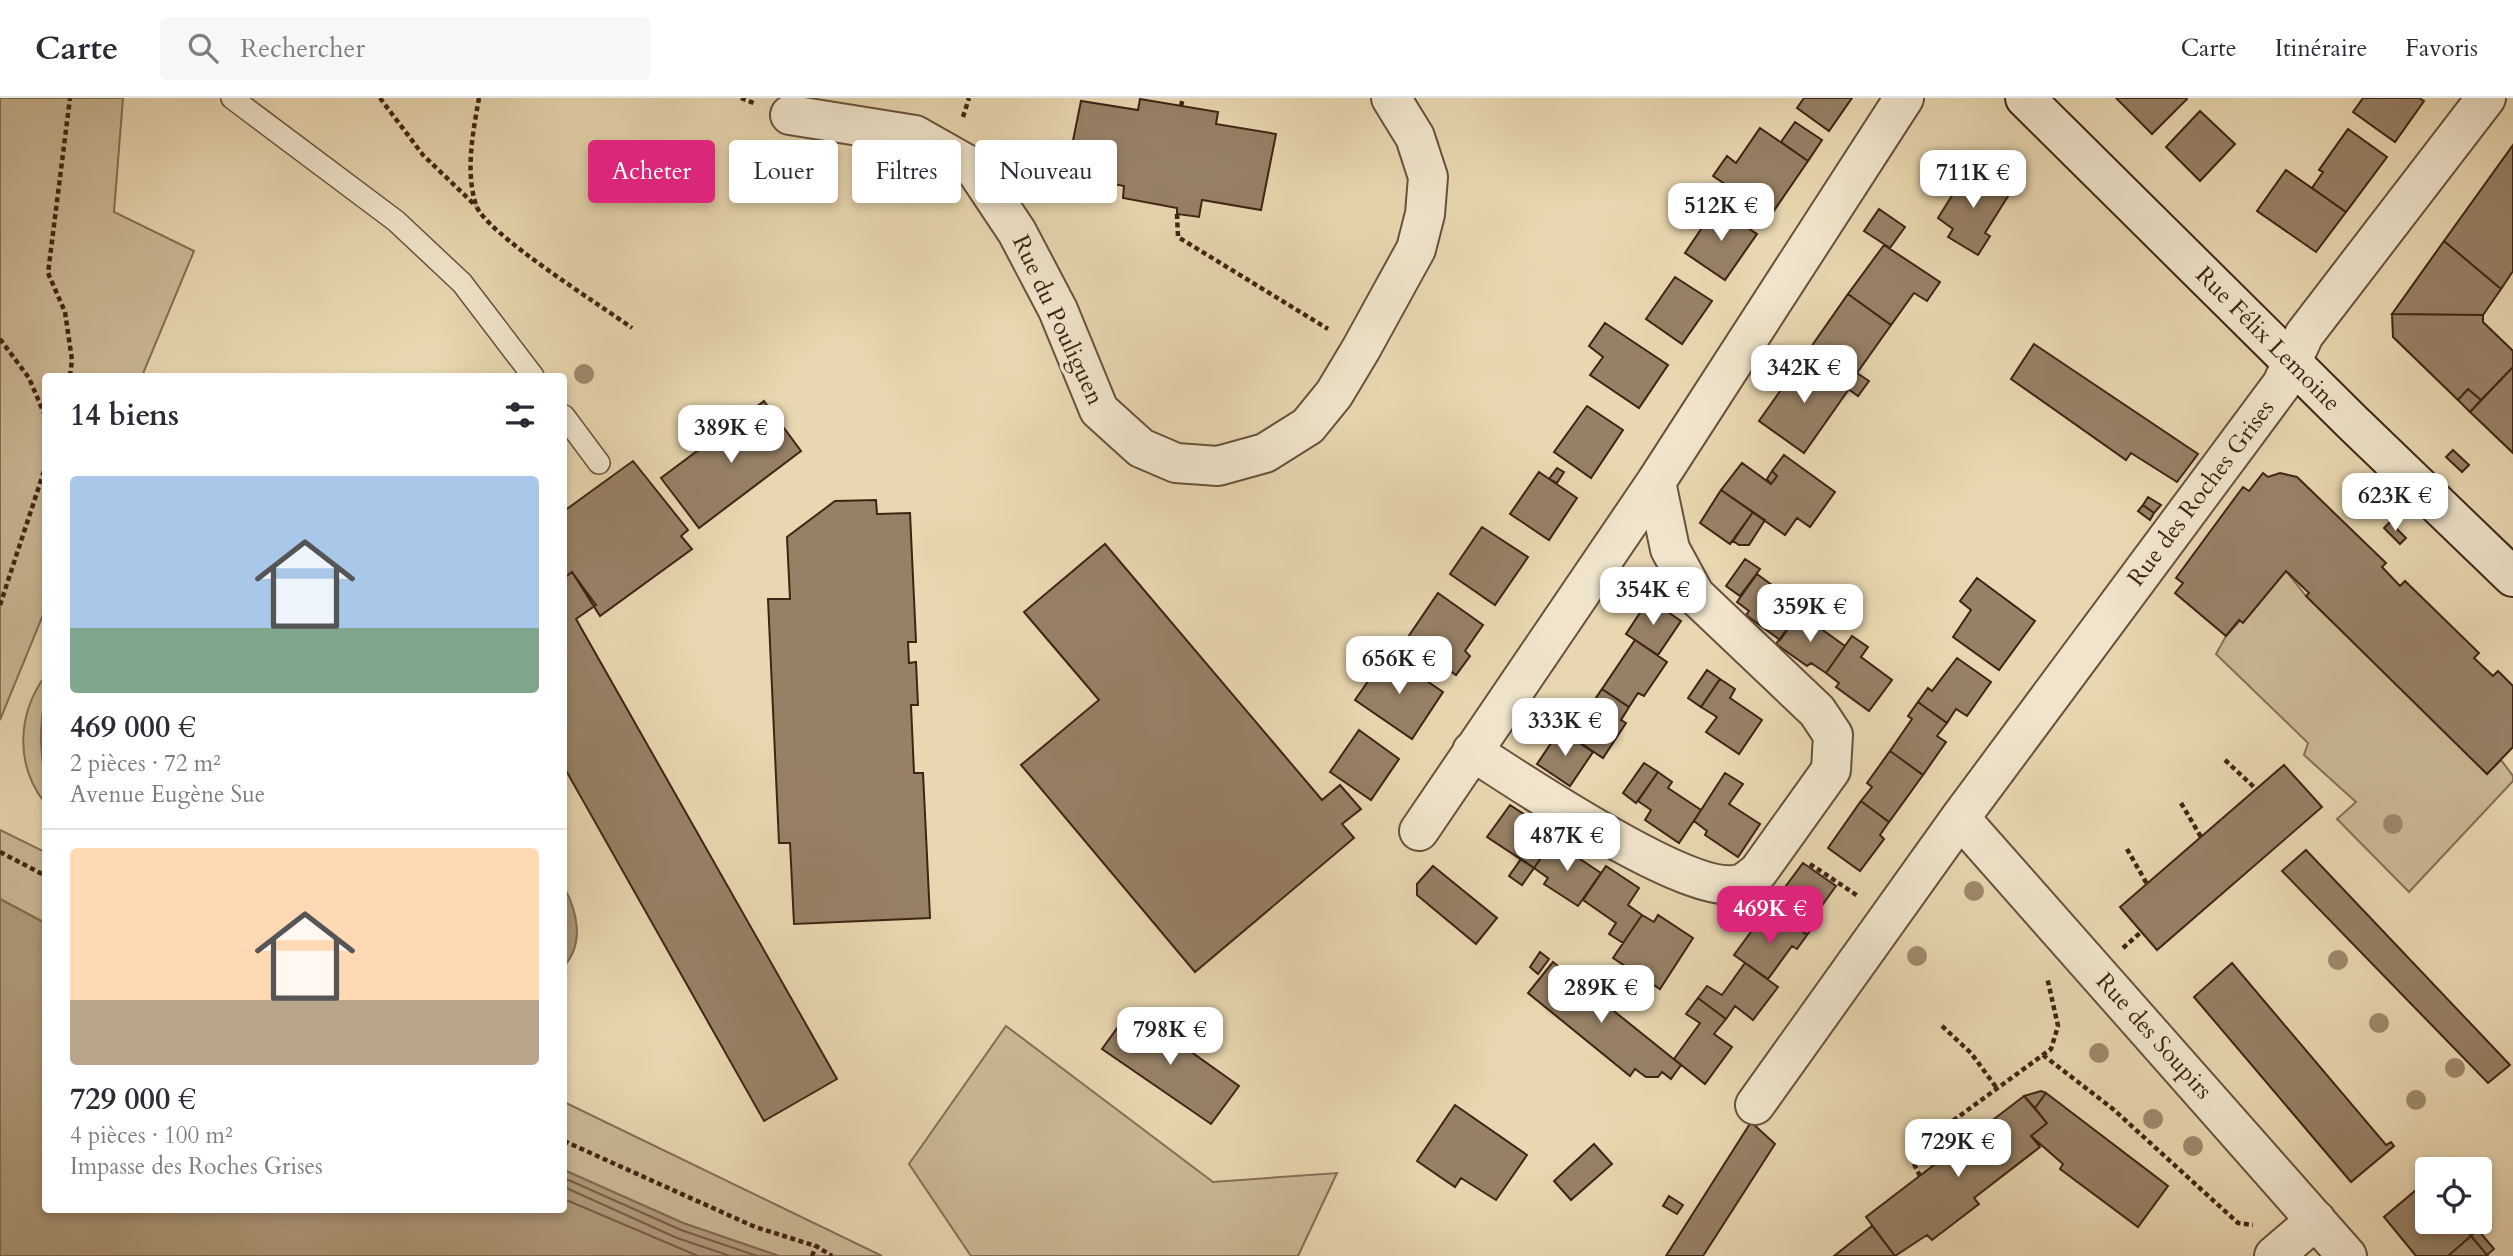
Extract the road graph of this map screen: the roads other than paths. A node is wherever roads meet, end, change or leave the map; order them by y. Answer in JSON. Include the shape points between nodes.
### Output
{"nodes":[{"id":1,"x":232,"y":98,"type":"edge"},
{"id":2,"x":1391,"y":98,"type":"edge"},
{"id":3,"x":1904,"y":98,"type":"edge"},
{"id":4,"x":2025,"y":98,"type":"edge"},
{"id":5,"x":2486,"y":98,"type":"edge"},
{"id":6,"x":790,"y":115,"type":"dead end"},
{"id":7,"x":2291,"y":363,"type":"junction"},
{"id":8,"x":531,"y":373,"type":"edge"},
{"id":9,"x":567,"y":420,"type":"edge"},
{"id":10,"x":599,"y":463,"type":"dead end"},
{"id":11,"x":1656,"y":482,"type":"junction"},
{"id":12,"x":2513,"y":577,"type":"edge"},
{"id":13,"x":1472,"y":751,"type":"junction"},
{"id":14,"x":1960,"y":818,"type":"junction"},
{"id":15,"x":1419,"y":831,"type":"dead end"},
{"id":16,"x":1755,"y":1105,"type":"dead end"},
{"id":17,"x":2316,"y":1220,"type":"junction"},
{"id":18,"x":2274,"y":1256,"type":"edge"},
{"id":19,"x":2347,"y":1256,"type":"edge"}],
"edges":[{"from":1,"to":8,"type":"lane","via":[[405,230],[462,283]]},
{"from":2,"to":6,"type":"street","name":"Rue du Pouliguen","via":[[1415,137],[1427,177],[1425,214],[1416,249],[1362,349],[1308,426],[1265,453],[1218,467],[1176,463],[1141,448],[1099,410],[1058,310],[1017,232],[975,169],[915,135]]},
{"from":3,"to":11,"type":"street"},
{"from":4,"to":7,"type":"street","name":"Rue Félix Lemoine"},
{"from":5,"to":7,"type":"street","name":"Rue des Roches Grises","via":[[2304,335]]},
{"from":7,"to":12,"type":"street","name":"Rue Félix Lemoine"},
{"from":7,"to":14,"type":"street","name":"Rue des Roches Grises","via":[[2282,384]]},
{"from":9,"to":10,"type":"lane"},
{"from":11,"to":13,"type":"street"},
{"from":11,"to":13,"type":"street","via":[[1670,549],[1695,595],[1816,711],[1833,735],[1831,770],[1758,872],[1741,884],[1724,884],[1685,873],[1569,814]]},
{"from":13,"to":15,"type":"street"},
{"from":14,"to":16,"type":"street","name":"Rue des Roches Grises"},
{"from":14,"to":17,"type":"street","name":"Rue des Soupirs"},
{"from":17,"to":18,"type":"street"},
{"from":17,"to":19,"type":"street","name":"Rue des Soupirs"}]}
